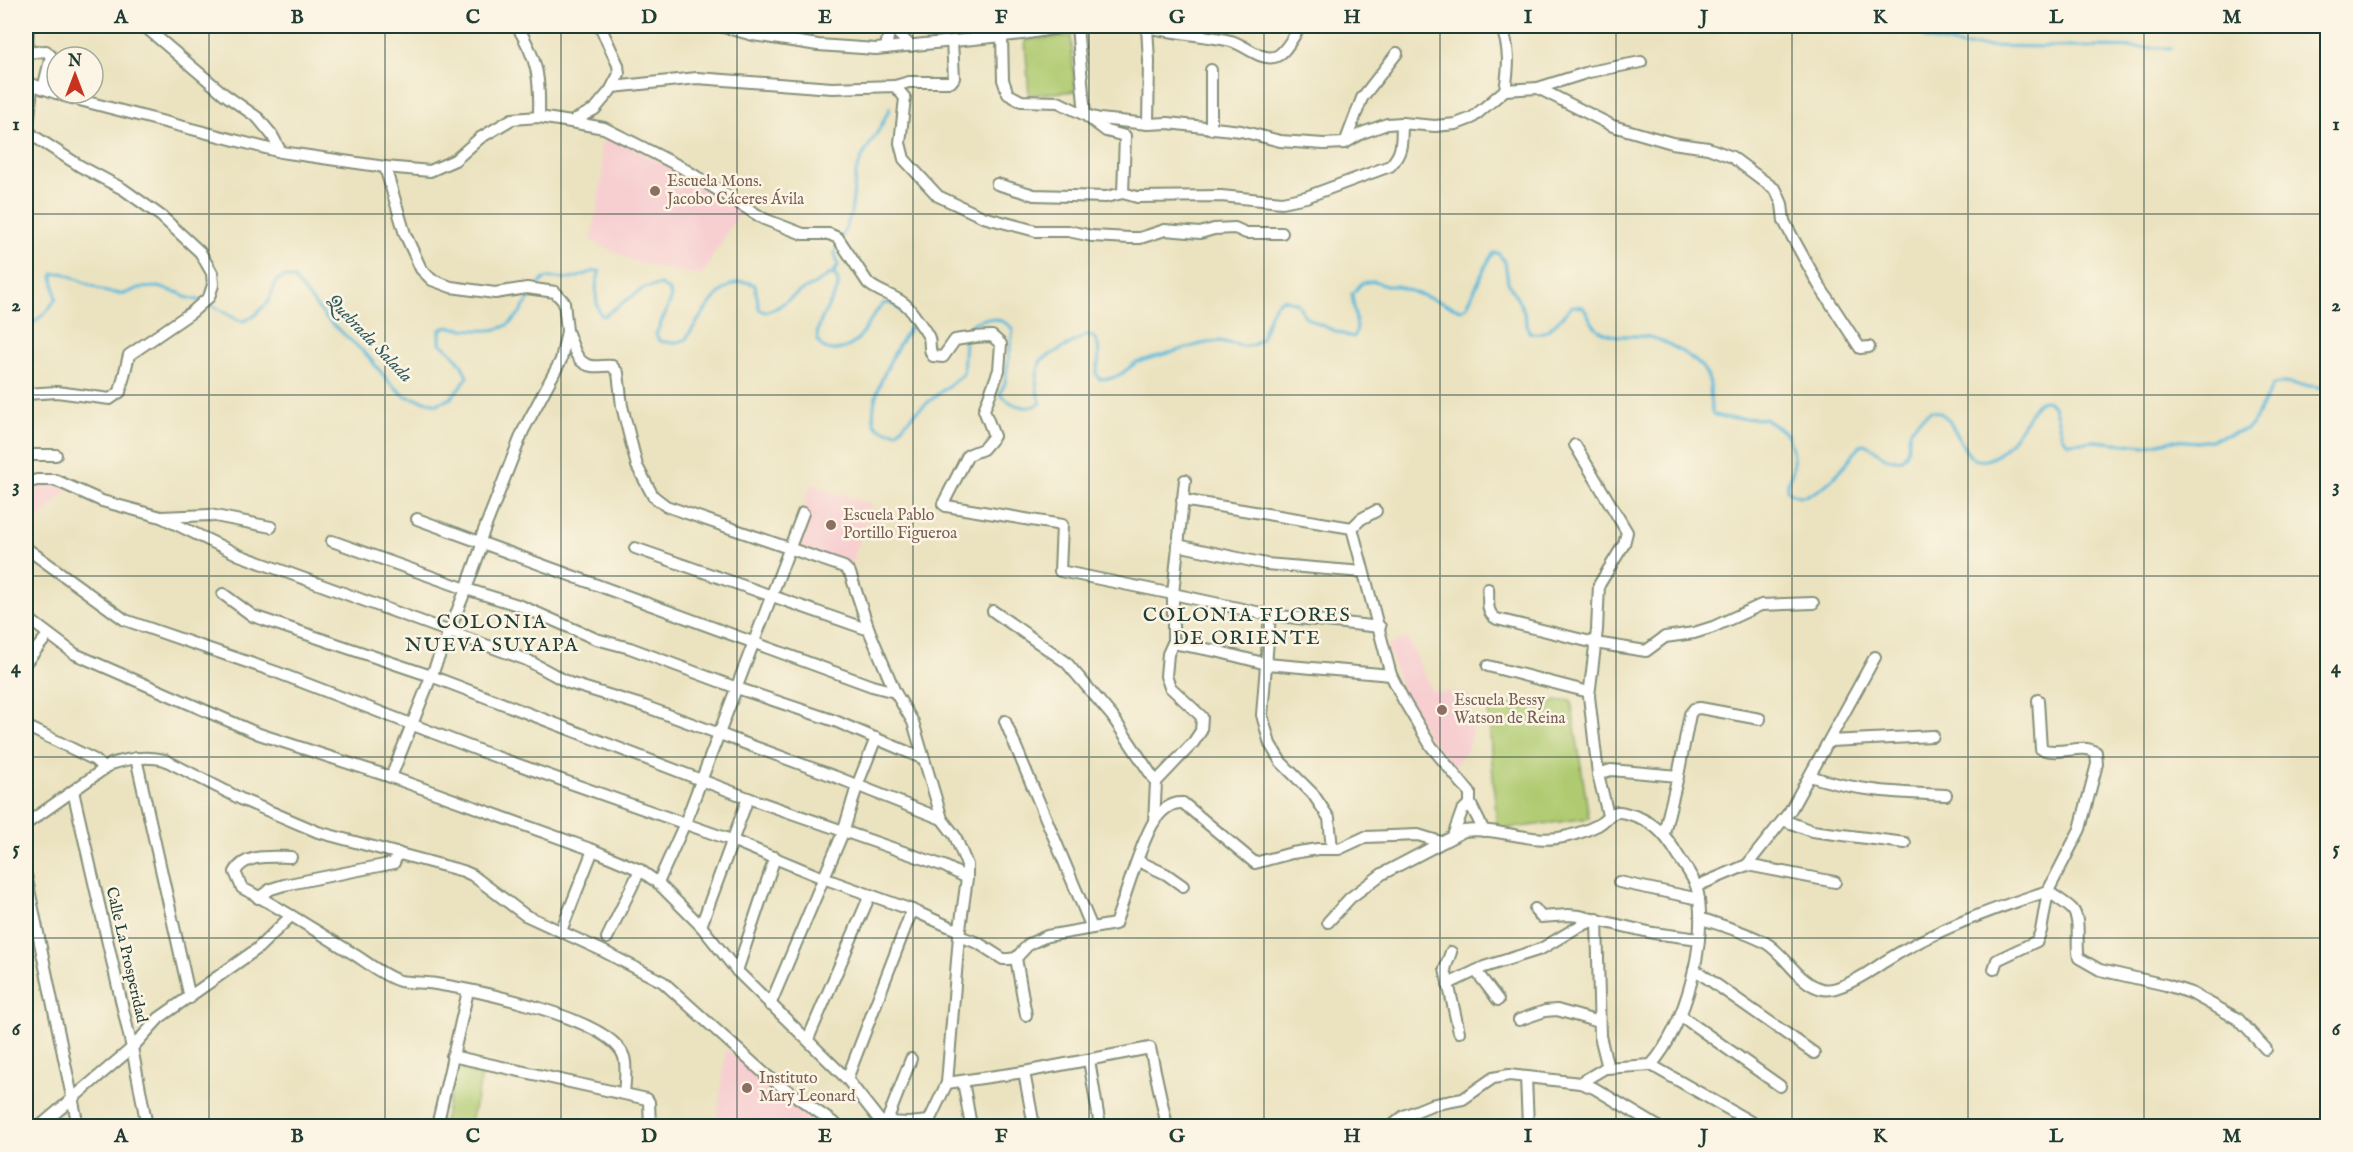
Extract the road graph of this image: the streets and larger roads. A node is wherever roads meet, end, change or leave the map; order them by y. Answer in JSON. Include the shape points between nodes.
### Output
{"nodes":[{"id":1,"x":28,"y":26,"type":"edge"},
{"id":2,"x":144,"y":26,"type":"edge"},
{"id":3,"x":517,"y":26,"type":"edge"},
{"id":4,"x":600,"y":26,"type":"edge"},
{"id":5,"x":720,"y":26,"type":"edge"},
{"id":6,"x":890,"y":26,"type":"edge"},
{"id":7,"x":1070,"y":26,"type":"edge"},
{"id":8,"x":1077,"y":26,"type":"edge"},
{"id":9,"x":1145,"y":26,"type":"edge"},
{"id":10,"x":1300,"y":26,"type":"edge"},
{"id":11,"x":1502,"y":26,"type":"edge"},
{"id":12,"x":1002,"y":36,"type":"junction"},
{"id":13,"x":952,"y":41,"type":"junction"},
{"id":14,"x":911,"y":46,"type":"junction"},
{"id":15,"x":886,"y":48,"type":"junction"},
{"id":16,"x":26,"y":53,"type":"edge"},
{"id":17,"x":1397,"y":53,"type":"dead end"},
{"id":18,"x":1641,"y":63,"type":"dead end"},
{"id":19,"x":1211,"y":70,"type":"dead end"},
{"id":20,"x":34,"y":86,"type":"edge"},
{"id":21,"x":895,"y":86,"type":"junction"},
{"id":22,"x":613,"y":87,"type":"junction"},
{"id":23,"x":1538,"y":88,"type":"junction"},
{"id":24,"x":1505,"y":90,"type":"junction"},
{"id":25,"x":1085,"y":115,"type":"junction"},
{"id":26,"x":538,"y":117,"type":"junction"},
{"id":27,"x":571,"y":122,"type":"junction"},
{"id":28,"x":1402,"y":123,"type":"junction"},
{"id":29,"x":1148,"y":124,"type":"junction"},
{"id":30,"x":27,"y":128,"type":"edge"},
{"id":31,"x":1211,"y":129,"type":"junction"},
{"id":32,"x":1345,"y":143,"type":"junction"},
{"id":33,"x":281,"y":152,"type":"junction"},
{"id":34,"x":385,"y":167,"type":"junction"},
{"id":35,"x":997,"y":184,"type":"dead end"},
{"id":36,"x":1123,"y":193,"type":"junction"},
{"id":37,"x":1282,"y":233,"type":"dead end"},
{"id":38,"x":567,"y":331,"type":"junction"},
{"id":39,"x":1869,"y":347,"type":"dead end"},
{"id":40,"x":26,"y":394,"type":"edge"},
{"id":41,"x":1575,"y":445,"type":"dead end"},
{"id":42,"x":26,"y":455,"type":"edge"},
{"id":43,"x":56,"y":455,"type":"dead end"},
{"id":44,"x":1185,"y":480,"type":"dead end"},
{"id":45,"x":26,"y":483,"type":"edge"},
{"id":46,"x":1182,"y":500,"type":"junction"},
{"id":47,"x":1376,"y":511,"type":"dead end"},
{"id":48,"x":803,"y":513,"type":"dead end"},
{"id":49,"x":161,"y":517,"type":"junction"},
{"id":50,"x":417,"y":519,"type":"dead end"},
{"id":51,"x":271,"y":527,"type":"dead end"},
{"id":52,"x":1352,"y":528,"type":"junction"},
{"id":53,"x":332,"y":541,"type":"dead end"},
{"id":54,"x":480,"y":544,"type":"junction"},
{"id":55,"x":1177,"y":545,"type":"junction"},
{"id":56,"x":26,"y":548,"type":"edge"},
{"id":57,"x":635,"y":548,"type":"dead end"},
{"id":58,"x":788,"y":549,"type":"junction"},
{"id":59,"x":1363,"y":572,"type":"junction"},
{"id":60,"x":466,"y":589,"type":"junction"},
{"id":61,"x":1488,"y":589,"type":"dead end"},
{"id":62,"x":223,"y":594,"type":"dead end"},
{"id":63,"x":1173,"y":594,"type":"junction"},
{"id":64,"x":771,"y":597,"type":"junction"},
{"id":65,"x":1812,"y":603,"type":"dead end"},
{"id":66,"x":993,"y":611,"type":"dead end"},
{"id":67,"x":1270,"y":615,"type":"junction"},
{"id":68,"x":26,"y":617,"type":"edge"},
{"id":69,"x":1380,"y":627,"type":"junction"},
{"id":70,"x":869,"y":630,"type":"junction"},
{"id":71,"x":449,"y":633,"type":"junction"},
{"id":72,"x":48,"y":635,"type":"junction"},
{"id":73,"x":755,"y":642,"type":"junction"},
{"id":74,"x":1595,"y":643,"type":"junction"},
{"id":75,"x":1173,"y":644,"type":"junction"},
{"id":76,"x":1875,"y":657,"type":"dead end"},
{"id":77,"x":26,"y":662,"type":"edge"},
{"id":78,"x":1267,"y":664,"type":"junction"},
{"id":79,"x":1488,"y":666,"type":"dead end"},
{"id":80,"x":1391,"y":675,"type":"junction"},
{"id":81,"x":431,"y":676,"type":"junction"},
{"id":82,"x":737,"y":688,"type":"junction"},
{"id":83,"x":895,"y":692,"type":"junction"},
{"id":84,"x":1589,"y":692,"type":"junction"},
{"id":85,"x":2038,"y":700,"type":"dead end"},
{"id":86,"x":1760,"y":719,"type":"dead end"},
{"id":87,"x":1005,"y":721,"type":"dead end"},
{"id":88,"x":411,"y":725,"type":"junction"},
{"id":89,"x":26,"y":726,"type":"edge"},
{"id":90,"x":718,"y":734,"type":"junction"},
{"id":91,"x":1933,"y":736,"type":"dead end"},
{"id":92,"x":876,"y":738,"type":"junction"},
{"id":93,"x":1830,"y":741,"type":"junction"},
{"id":94,"x":136,"y":758,"type":"junction"},
{"id":95,"x":924,"y":759,"type":"junction"},
{"id":96,"x":104,"y":769,"type":"junction"},
{"id":97,"x":1598,"y":774,"type":"junction"},
{"id":98,"x":1678,"y":776,"type":"junction"},
{"id":99,"x":1810,"y":776,"type":"junction"},
{"id":100,"x":391,"y":777,"type":"junction"},
{"id":101,"x":702,"y":779,"type":"junction"},
{"id":102,"x":1156,"y":782,"type":"junction"},
{"id":103,"x":857,"y":786,"type":"junction"},
{"id":104,"x":73,"y":791,"type":"junction"},
{"id":105,"x":1946,"y":795,"type":"dead end"},
{"id":106,"x":748,"y":798,"type":"junction"},
{"id":107,"x":1470,"y":803,"type":"junction"},
{"id":108,"x":1608,"y":816,"type":"junction"},
{"id":109,"x":942,"y":819,"type":"junction"},
{"id":110,"x":1783,"y":820,"type":"junction"},
{"id":111,"x":1154,"y":822,"type":"junction"},
{"id":112,"x":686,"y":823,"type":"junction"},
{"id":113,"x":26,"y":824,"type":"edge"},
{"id":114,"x":844,"y":830,"type":"junction"},
{"id":115,"x":1484,"y":831,"type":"junction"},
{"id":116,"x":1664,"y":833,"type":"junction"},
{"id":117,"x":1453,"y":836,"type":"junction"},
{"id":118,"x":734,"y":841,"type":"junction"},
{"id":119,"x":1441,"y":842,"type":"junction"},
{"id":120,"x":1905,"y":843,"type":"dead end"},
{"id":121,"x":1332,"y":849,"type":"junction"},
{"id":122,"x":593,"y":850,"type":"junction"},
{"id":123,"x":398,"y":853,"type":"junction"},
{"id":124,"x":291,"y":857,"type":"dead end"},
{"id":125,"x":776,"y":857,"type":"junction"},
{"id":126,"x":1138,"y":861,"type":"junction"},
{"id":127,"x":1747,"y":865,"type":"junction"},
{"id":128,"x":640,"y":870,"type":"junction"},
{"id":129,"x":26,"y":875,"type":"edge"},
{"id":130,"x":823,"y":878,"type":"junction"},
{"id":131,"x":967,"y":878,"type":"junction"},
{"id":132,"x":1619,"y":882,"type":"dead end"},
{"id":133,"x":1835,"y":882,"type":"dead end"},
{"id":134,"x":658,"y":883,"type":"junction"},
{"id":135,"x":1183,"y":886,"type":"dead end"},
{"id":136,"x":1697,"y":886,"type":"junction"},
{"id":137,"x":2048,"y":891,"type":"junction"},
{"id":138,"x":870,"y":895,"type":"junction"},
{"id":139,"x":258,"y":898,"type":"junction"},
{"id":140,"x":1699,"y":899,"type":"junction"},
{"id":141,"x":1536,"y":909,"type":"dead end"},
{"id":142,"x":912,"y":910,"type":"junction"},
{"id":143,"x":291,"y":916,"type":"junction"},
{"id":144,"x":1598,"y":919,"type":"junction"},
{"id":145,"x":1702,"y":919,"type":"junction"},
{"id":146,"x":1328,"y":922,"type":"dead end"},
{"id":147,"x":700,"y":926,"type":"junction"},
{"id":148,"x":1092,"y":928,"type":"junction"},
{"id":149,"x":959,"y":930,"type":"junction"},
{"id":150,"x":561,"y":931,"type":"junction"},
{"id":151,"x":607,"y":938,"type":"dead end"},
{"id":152,"x":1699,"y":939,"type":"junction"},
{"id":153,"x":1451,"y":952,"type":"dead end"},
{"id":154,"x":1016,"y":958,"type":"junction"},
{"id":155,"x":1694,"y":969,"type":"junction"},
{"id":156,"x":1994,"y":969,"type":"dead end"},
{"id":157,"x":737,"y":971,"type":"junction"},
{"id":158,"x":1476,"y":971,"type":"junction"},
{"id":159,"x":1448,"y":984,"type":"junction"},
{"id":160,"x":468,"y":991,"type":"junction"},
{"id":161,"x":190,"y":998,"type":"junction"},
{"id":162,"x":1498,"y":1000,"type":"dead end"},
{"id":163,"x":771,"y":1005,"type":"junction"},
{"id":164,"x":1026,"y":1015,"type":"dead end"},
{"id":165,"x":1681,"y":1016,"type":"junction"},
{"id":166,"x":1519,"y":1020,"type":"dead end"},
{"id":167,"x":1599,"y":1022,"type":"junction"},
{"id":168,"x":1458,"y":1032,"type":"dead end"},
{"id":169,"x":808,"y":1039,"type":"junction"},
{"id":170,"x":132,"y":1048,"type":"junction"},
{"id":171,"x":2266,"y":1049,"type":"dead end"},
{"id":172,"x":1814,"y":1053,"type":"dead end"},
{"id":173,"x":452,"y":1056,"type":"junction"},
{"id":174,"x":911,"y":1059,"type":"dead end"},
{"id":175,"x":1089,"y":1060,"type":"junction"},
{"id":176,"x":1651,"y":1065,"type":"junction"},
{"id":177,"x":1608,"y":1068,"type":"junction"},
{"id":178,"x":1024,"y":1072,"type":"junction"},
{"id":179,"x":1526,"y":1077,"type":"junction"},
{"id":180,"x":847,"y":1079,"type":"junction"},
{"id":181,"x":963,"y":1081,"type":"junction"},
{"id":182,"x":947,"y":1083,"type":"junction"},
{"id":183,"x":1580,"y":1083,"type":"junction"},
{"id":184,"x":1780,"y":1086,"type":"dead end"},
{"id":185,"x":624,"y":1094,"type":"junction"},
{"id":186,"x":72,"y":1100,"type":"junction"},
{"id":187,"x":437,"y":1124,"type":"edge"},
{"id":188,"x":885,"y":1125,"type":"edge"},
{"id":189,"x":40,"y":1126,"type":"edge"},
{"id":190,"x":78,"y":1126,"type":"edge"},
{"id":191,"x":147,"y":1126,"type":"edge"},
{"id":192,"x":460,"y":1126,"type":"edge"},
{"id":193,"x":650,"y":1126,"type":"edge"},
{"id":194,"x":838,"y":1126,"type":"edge"},
{"id":195,"x":971,"y":1126,"type":"edge"},
{"id":196,"x":1034,"y":1126,"type":"edge"},
{"id":197,"x":1100,"y":1126,"type":"edge"},
{"id":198,"x":1167,"y":1126,"type":"edge"},
{"id":199,"x":1392,"y":1126,"type":"edge"},
{"id":200,"x":1528,"y":1126,"type":"edge"},
{"id":201,"x":1657,"y":1126,"type":"edge"},
{"id":202,"x":1758,"y":1126,"type":"edge"}],
"edges":[{"from":1,"to":16,"type":"street"},
{"from":2,"to":33,"type":"street","via":[[258,118]]},
{"from":3,"to":26,"type":"street","via":[[528,44],[540,81]]},
{"from":4,"to":22,"type":"street","via":[[618,65]]},
{"from":5,"to":15,"type":"street","via":[[818,45]]},
{"from":6,"to":14,"type":"street"},
{"from":6,"to":15,"type":"street"},
{"from":7,"to":12,"type":"street"},
{"from":8,"to":25,"type":"street"},
{"from":9,"to":10,"type":"street","via":[[1232,42],[1265,57],[1274,57],[1281,54]]},
{"from":9,"to":29,"type":"street"},
{"from":11,"to":24,"type":"street","via":[[1508,42]]},
{"from":12,"to":13,"type":"street"},
{"from":12,"to":25,"type":"street","via":[[1003,80],[1008,94],[1031,103],[1058,102]]},
{"from":13,"to":14,"type":"street"},
{"from":13,"to":21,"type":"street","via":[[951,82]]},
{"from":14,"to":15,"type":"street"},
{"from":16,"to":20,"type":"street","via":[[46,51],[51,56]]},
{"from":17,"to":32,"type":"street","via":[[1362,98]]},
{"from":18,"to":23,"type":"street","via":[[1589,72]]},
{"from":19,"to":31,"type":"street"},
{"from":20,"to":30,"type":"street"},
{"from":20,"to":33,"type":"street"},
{"from":21,"to":22,"type":"street","via":[[832,88],[697,78]]},
{"from":21,"to":37,"type":"street","via":[[905,98],[900,143],[904,159],[938,196],[983,217],[1036,231],[1092,236],[1130,238],[1165,230],[1200,232],[1234,228],[1246,233]]},
{"from":22,"to":27,"type":"street","via":[[595,109]]},
{"from":23,"to":24,"type":"street"},
{"from":23,"to":39,"type":"street","via":[[1614,126],[1732,157],[1776,190],[1784,221],[1820,287],[1860,348]]},
{"from":24,"to":28,"type":"street","via":[[1472,118],[1456,124]]},
{"from":25,"to":29,"type":"street"},
{"from":25,"to":36,"type":"street","via":[[1106,131],[1125,136]]},
{"from":26,"to":27,"type":"street"},
{"from":26,"to":34,"type":"street","via":[[505,123],[455,160],[430,171]]},
{"from":27,"to":63,"type":"street","via":[[604,128],[636,144],[764,219],[803,234],[829,234],[840,241],[873,288],[908,308],[929,336],[933,356],[943,357],[955,340],[992,336],[1001,344],[999,370],[984,410],[994,436],[983,449],[968,455],[944,506],[1062,525],[1060,570]]},
{"from":28,"to":32,"type":"street","via":[[1387,124]]},
{"from":28,"to":36,"type":"street","via":[[1402,147],[1390,166],[1306,197],[1282,202],[1221,196],[1137,197]]},
{"from":29,"to":31,"type":"street"},
{"from":30,"to":40,"type":"street","via":[[32,135],[161,216],[200,252],[212,273],[213,285],[209,297],[192,312],[129,355],[116,397],[57,392]]},
{"from":31,"to":32,"type":"street","via":[[1241,131],[1280,141]]},
{"from":33,"to":34,"type":"street"},
{"from":34,"to":38,"type":"street","via":[[405,234],[424,274],[440,284],[488,292],[532,288],[558,293]]},
{"from":35,"to":36,"type":"street","via":[[1034,195],[1106,197]]},
{"from":38,"to":54,"type":"street","via":[[560,364],[523,431]]},
{"from":38,"to":58,"type":"street","via":[[583,364],[612,366],[617,370],[637,466],[653,496],[666,506]]},
{"from":41,"to":74,"type":"street","via":[[1627,532],[1624,544],[1600,580]]},
{"from":42,"to":43,"type":"street"},
{"from":44,"to":46,"type":"street"},
{"from":45,"to":49,"type":"street","via":[[55,480],[102,501]]},
{"from":46,"to":52,"type":"street"},
{"from":46,"to":55,"type":"street"},
{"from":47,"to":52,"type":"street"},
{"from":48,"to":58,"type":"street"},
{"from":49,"to":51,"type":"street","via":[[210,514]]},
{"from":49,"to":71,"type":"street","via":[[239,555]]},
{"from":50,"to":54,"type":"street"},
{"from":52,"to":59,"type":"street"},
{"from":53,"to":60,"type":"street"},
{"from":54,"to":60,"type":"street"},
{"from":54,"to":73,"type":"street"},
{"from":55,"to":59,"type":"street","via":[[1266,564]]},
{"from":55,"to":63,"type":"street"},
{"from":56,"to":88,"type":"street","via":[[126,620],[377,709]]},
{"from":57,"to":64,"type":"street"},
{"from":58,"to":64,"type":"street"},
{"from":58,"to":70,"type":"street","via":[[844,567],[850,573]]},
{"from":59,"to":69,"type":"street"},
{"from":60,"to":71,"type":"street"},
{"from":60,"to":82,"type":"street"},
{"from":61,"to":74,"type":"street","via":[[1488,611],[1492,616]]},
{"from":62,"to":81,"type":"street","via":[[253,616]]},
{"from":63,"to":67,"type":"street"},
{"from":63,"to":75,"type":"street"},
{"from":64,"to":70,"type":"street"},
{"from":64,"to":73,"type":"street"},
{"from":65,"to":74,"type":"street","via":[[1761,604],[1713,627],[1665,637],[1646,651]]},
{"from":66,"to":102,"type":"street","via":[[1066,662],[1112,716]]},
{"from":67,"to":69,"type":"street"},
{"from":67,"to":78,"type":"street"},
{"from":68,"to":72,"type":"street"},
{"from":69,"to":80,"type":"street"},
{"from":70,"to":83,"type":"street"},
{"from":71,"to":81,"type":"street"},
{"from":71,"to":90,"type":"street","via":[[527,660],[569,683]]},
{"from":72,"to":77,"type":"street"},
{"from":72,"to":100,"type":"street","via":[[75,654],[259,734]]},
{"from":73,"to":82,"type":"street"},
{"from":73,"to":83,"type":"street"},
{"from":74,"to":84,"type":"street"},
{"from":75,"to":78,"type":"street"},
{"from":75,"to":102,"type":"street","via":[[1166,676],[1170,687],[1202,717],[1201,731]]},
{"from":76,"to":93,"type":"street"},
{"from":78,"to":80,"type":"street"},
{"from":78,"to":121,"type":"street","via":[[1262,714],[1270,744],[1329,818]]},
{"from":79,"to":84,"type":"street"},
{"from":80,"to":107,"type":"street","via":[[1431,746],[1470,793]]},
{"from":81,"to":88,"type":"street"},
{"from":81,"to":101,"type":"street"},
{"from":82,"to":90,"type":"street"},
{"from":82,"to":92,"type":"street"},
{"from":83,"to":95,"type":"street","via":[[913,722]]},
{"from":84,"to":97,"type":"street"},
{"from":85,"to":137,"type":"street","via":[[2041,749],[2053,753],[2088,747],[2096,752],[2097,764],[2080,830]]},
{"from":86,"to":98,"type":"street","via":[[1694,709]]},
{"from":87,"to":148,"type":"street"},
{"from":88,"to":100,"type":"street"},
{"from":88,"to":112,"type":"street"},
{"from":89,"to":96,"type":"street","via":[[95,760]]},
{"from":90,"to":101,"type":"street"},
{"from":90,"to":103,"type":"street"},
{"from":91,"to":93,"type":"street"},
{"from":92,"to":95,"type":"street"},
{"from":92,"to":103,"type":"street"},
{"from":93,"to":99,"type":"street"},
{"from":94,"to":96,"type":"street"},
{"from":94,"to":123,"type":"street","via":[[165,760],[318,832]]},
{"from":94,"to":161,"type":"street"},
{"from":95,"to":109,"type":"street"},
{"from":96,"to":104,"type":"street"},
{"from":97,"to":98,"type":"street","via":[[1611,770]]},
{"from":97,"to":108,"type":"street"},
{"from":98,"to":116,"type":"street"},
{"from":99,"to":105,"type":"street","via":[[1834,784],[1897,793]]},
{"from":99,"to":110,"type":"street"},
{"from":100,"to":122,"type":"street"},
{"from":101,"to":106,"type":"street"},
{"from":101,"to":112,"type":"street"},
{"from":102,"to":111,"type":"street"},
{"from":103,"to":109,"type":"street"},
{"from":103,"to":114,"type":"street"},
{"from":104,"to":113,"type":"street"},
{"from":104,"to":170,"type":"street","name":"Calle La Prosperidad"},
{"from":106,"to":114,"type":"street"},
{"from":106,"to":118,"type":"street"},
{"from":107,"to":115,"type":"street"},
{"from":107,"to":117,"type":"street","via":[[1462,811]]},
{"from":108,"to":115,"type":"street","via":[[1599,825],[1551,839]]},
{"from":108,"to":116,"type":"street","via":[[1626,813]]},
{"from":109,"to":131,"type":"street","via":[[955,836],[967,865]]},
{"from":110,"to":120,"type":"street","via":[[1812,831]]},
{"from":110,"to":127,"type":"street"},
{"from":111,"to":121,"type":"street","via":[[1167,807],[1183,803],[1255,863],[1292,853]]},
{"from":111,"to":126,"type":"street"},
{"from":112,"to":118,"type":"street"},
{"from":112,"to":134,"type":"street"},
{"from":114,"to":130,"type":"street"},
{"from":114,"to":131,"type":"street"},
{"from":115,"to":117,"type":"street","via":[[1468,830]]},
{"from":116,"to":136,"type":"street"},
{"from":117,"to":119,"type":"street"},
{"from":118,"to":125,"type":"street"},
{"from":118,"to":147,"type":"street"},
{"from":119,"to":121,"type":"street","via":[[1418,835],[1365,837]]},
{"from":119,"to":146,"type":"street","via":[[1382,874],[1350,898]]},
{"from":122,"to":128,"type":"street"},
{"from":122,"to":150,"type":"street"},
{"from":123,"to":139,"type":"street","via":[[394,863],[284,885]]},
{"from":123,"to":150,"type":"street","via":[[472,875],[519,911]]},
{"from":124,"to":139,"type":"street","via":[[257,858],[237,867],[238,885]]},
{"from":125,"to":130,"type":"street"},
{"from":125,"to":157,"type":"street"},
{"from":126,"to":135,"type":"street"},
{"from":126,"to":148,"type":"street","via":[[1114,924]]},
{"from":127,"to":133,"type":"street"},
{"from":127,"to":136,"type":"street"},
{"from":128,"to":134,"type":"street"},
{"from":128,"to":151,"type":"street"},
{"from":129,"to":186,"type":"street"},
{"from":130,"to":138,"type":"street"},
{"from":130,"to":163,"type":"street"},
{"from":131,"to":149,"type":"street"},
{"from":132,"to":140,"type":"street"},
{"from":134,"to":147,"type":"street"},
{"from":136,"to":140,"type":"street"},
{"from":137,"to":145,"type":"street","via":[[1906,948],[1870,972],[1831,990],[1810,984],[1767,944]]},
{"from":137,"to":156,"type":"street","via":[[2037,941],[1997,960]]},
{"from":137,"to":171,"type":"street","via":[[2073,910],[2079,958],[2100,970],[2191,993],[2238,1019]]},
{"from":138,"to":142,"type":"street"},
{"from":138,"to":169,"type":"street"},
{"from":139,"to":143,"type":"street"},
{"from":140,"to":145,"type":"street"},
{"from":141,"to":144,"type":"street","via":[[1541,917]]},
{"from":142,"to":149,"type":"street"},
{"from":142,"to":180,"type":"street"},
{"from":143,"to":160,"type":"street","via":[[396,979]]},
{"from":143,"to":161,"type":"street","via":[[257,949]]},
{"from":144,"to":152,"type":"street","via":[[1653,933]]},
{"from":144,"to":158,"type":"street","via":[[1541,949]]},
{"from":144,"to":167,"type":"street"},
{"from":145,"to":152,"type":"street"},
{"from":147,"to":157,"type":"street"},
{"from":148,"to":154,"type":"street","via":[[1047,936],[1029,944]]},
{"from":149,"to":154,"type":"street","via":[[1003,959]]},
{"from":149,"to":182,"type":"street"},
{"from":150,"to":194,"type":"street","via":[[663,982],[766,1075]]},
{"from":152,"to":155,"type":"street"},
{"from":153,"to":159,"type":"street","via":[[1445,969]]},
{"from":154,"to":164,"type":"street"},
{"from":155,"to":165,"type":"street"},
{"from":155,"to":172,"type":"street"},
{"from":157,"to":163,"type":"street"},
{"from":158,"to":159,"type":"street"},
{"from":158,"to":162,"type":"street"},
{"from":159,"to":168,"type":"street"},
{"from":160,"to":173,"type":"street"},
{"from":160,"to":185,"type":"street","via":[[585,1024],[617,1046],[625,1058]]},
{"from":161,"to":170,"type":"street","via":[[159,1018]]},
{"from":163,"to":169,"type":"street"},
{"from":165,"to":176,"type":"street"},
{"from":165,"to":184,"type":"street"},
{"from":166,"to":167,"type":"street","via":[[1557,1010]]},
{"from":167,"to":177,"type":"street"},
{"from":169,"to":180,"type":"street"},
{"from":170,"to":186,"type":"street"},
{"from":170,"to":191,"type":"street","name":"Calle La Prosperidad"},
{"from":173,"to":185,"type":"street"},
{"from":173,"to":187,"type":"street"},
{"from":174,"to":188,"type":"street"},
{"from":175,"to":178,"type":"street"},
{"from":175,"to":197,"type":"street"},
{"from":175,"to":198,"type":"street","via":[[1150,1049]]},
{"from":176,"to":177,"type":"street"},
{"from":176,"to":202,"type":"street"},
{"from":177,"to":183,"type":"street"},
{"from":178,"to":181,"type":"street"},
{"from":178,"to":196,"type":"street"},
{"from":179,"to":183,"type":"street"},
{"from":179,"to":199,"type":"street","via":[[1493,1078],[1463,1099],[1431,1105],[1404,1116]]},
{"from":179,"to":200,"type":"street"},
{"from":180,"to":188,"type":"street"},
{"from":181,"to":182,"type":"street"},
{"from":181,"to":195,"type":"street"},
{"from":182,"to":188,"type":"street","via":[[929,1121]]},
{"from":183,"to":201,"type":"street"},
{"from":185,"to":193,"type":"street","via":[[649,1101]]},
{"from":186,"to":189,"type":"street"},
{"from":186,"to":190,"type":"street"},
{"from":187,"to":192,"type":"street"}]}
